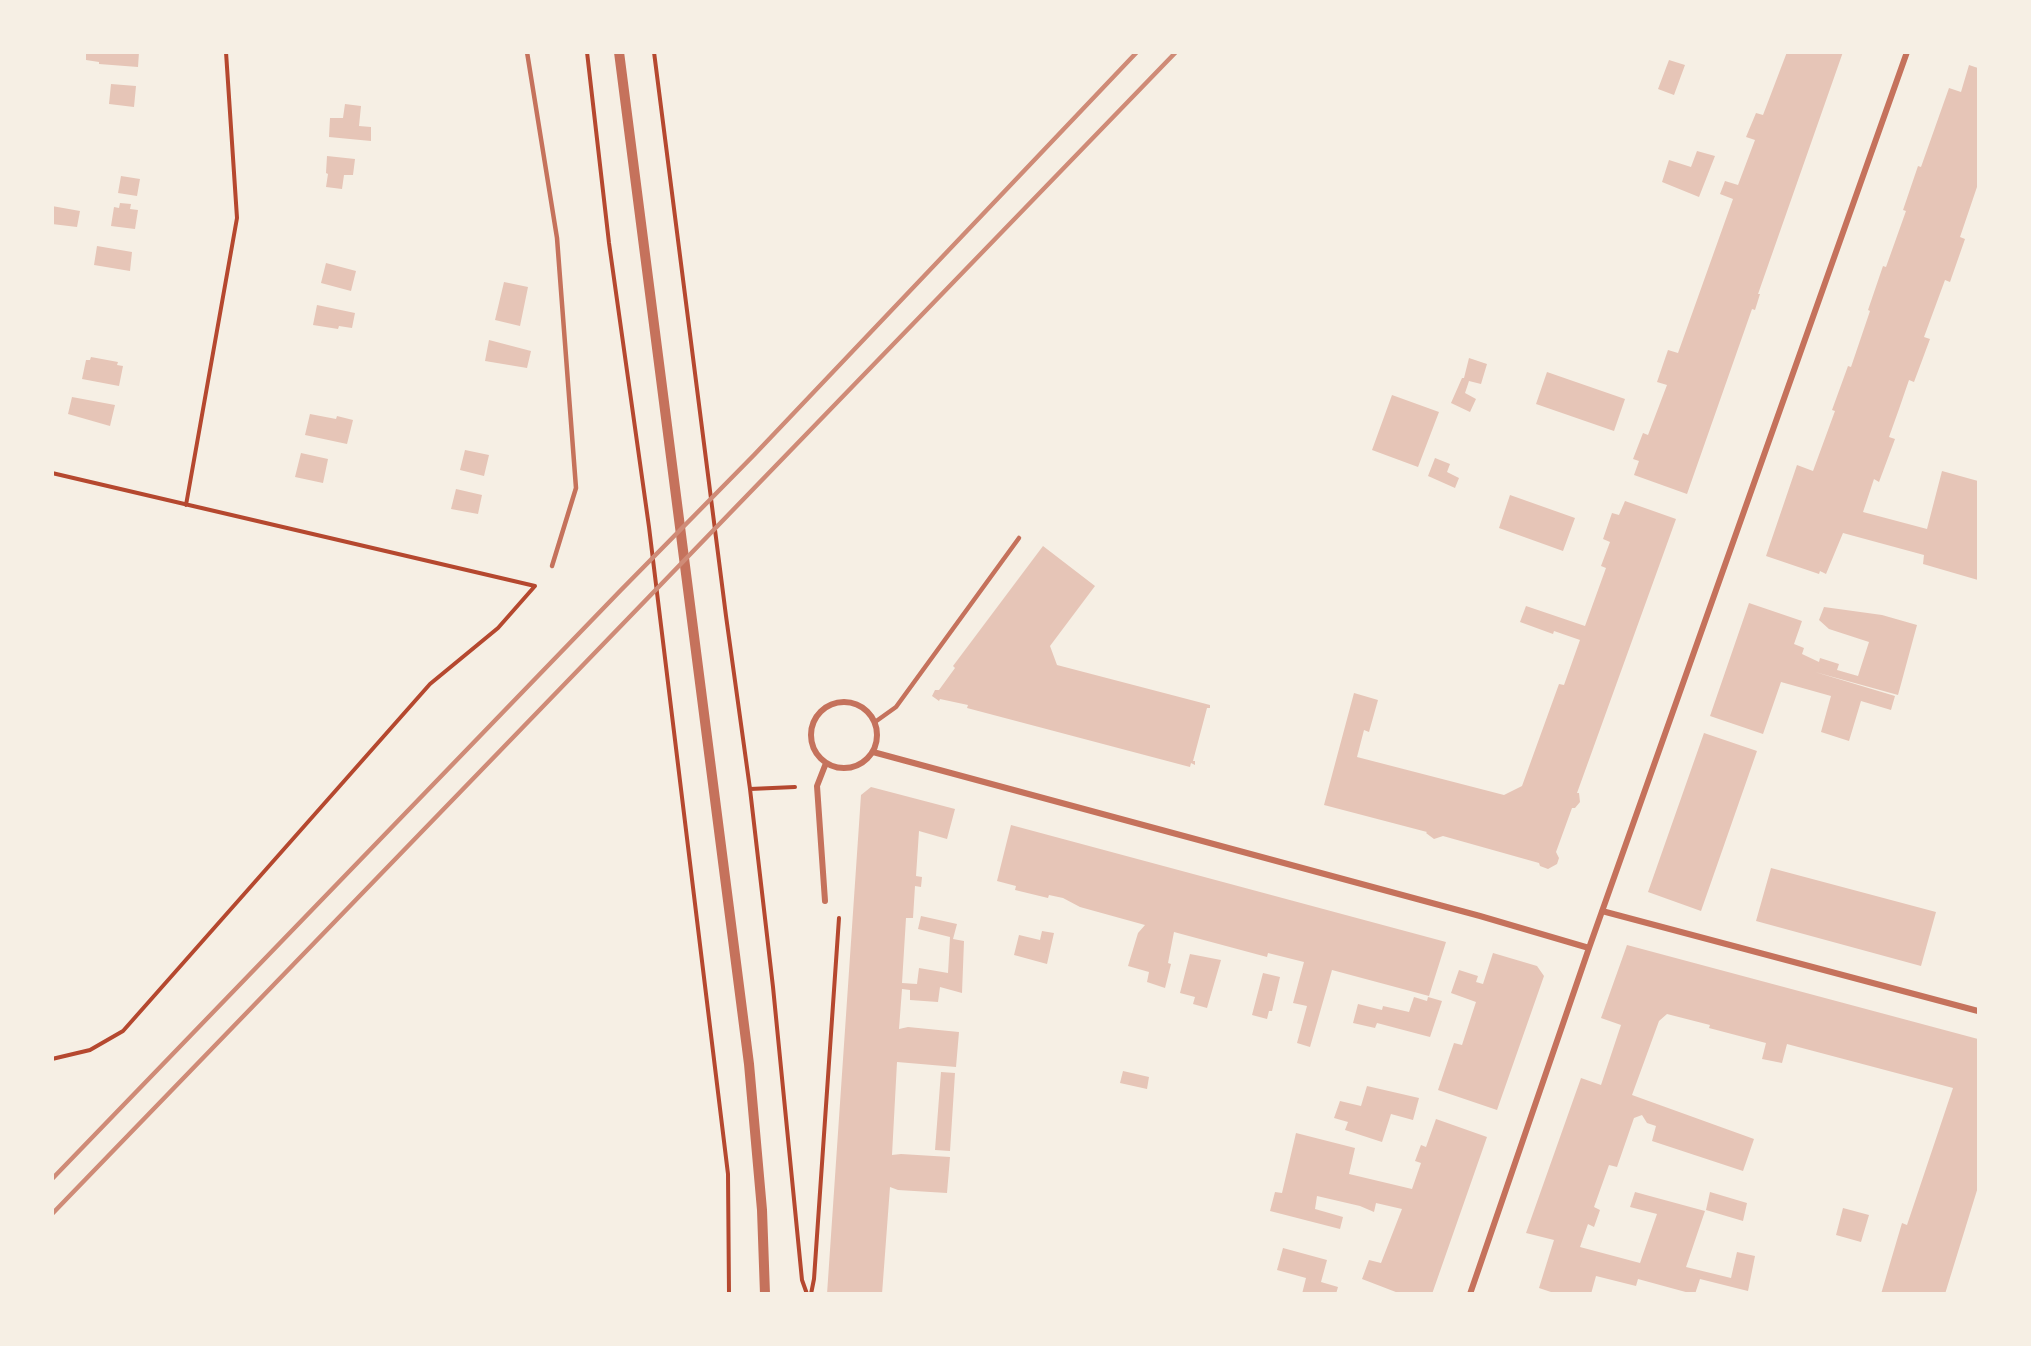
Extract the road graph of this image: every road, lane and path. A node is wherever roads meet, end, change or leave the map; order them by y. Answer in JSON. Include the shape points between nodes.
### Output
{"nodes":[{"id":1,"x":226,"y":52,"type":"edge"},
{"id":2,"x":527,"y":52,"type":"edge"},
{"id":3,"x":586,"y":52,"type":"edge"},
{"id":4,"x":619,"y":52,"type":"edge"},
{"id":5,"x":654,"y":52,"type":"edge"},
{"id":6,"x":1907,"y":52,"type":"edge"},
{"id":7,"x":52,"y":473,"type":"edge"},
{"id":8,"x":186,"y":505,"type":"junction"},
{"id":9,"x":1019,"y":538,"type":"dead end"},
{"id":10,"x":552,"y":566,"type":"dead end"},
{"id":11,"x":875,"y":722,"type":"junction"},
{"id":12,"x":873,"y":752,"type":"junction"},
{"id":13,"x":826,"y":763,"type":"junction"},
{"id":14,"x":817,"y":786,"type":"junction"},
{"id":15,"x":750,"y":789,"type":"junction"},
{"id":16,"x":825,"y":901,"type":"joint"},
{"id":17,"x":1602,"y":910,"type":"junction"},
{"id":18,"x":1589,"y":948,"type":"junction"},
{"id":19,"x":1978,"y":1011,"type":"edge"},
{"id":20,"x":52,"y":1059,"type":"edge"},
{"id":21,"x":729,"y":1293,"type":"edge"},
{"id":22,"x":765,"y":1293,"type":"edge"},
{"id":23,"x":809,"y":1293,"type":"edge"},
{"id":24,"x":1470,"y":1293,"type":"edge"}],
"edges":[{"from":1,"to":8,"type":"path","via":[[237,218]]},
{"from":2,"to":10,"type":"lane","via":[[556,238],[576,488]]},
{"from":3,"to":21,"type":"path","via":[[728,1174]]},
{"from":4,"to":22,"type":"street","via":[[749,1064]]},
{"from":5,"to":15,"type":"path"},
{"from":6,"to":17,"type":"street"},
{"from":7,"to":8,"type":"path"},
{"from":8,"to":20,"type":"path","via":[[535,586],[498,628],[430,684],[123,1031],[90,1050]]},
{"from":9,"to":11,"type":"lane","via":[[901,701]]},
{"from":11,"to":12,"type":"street"},
{"from":11,"to":13,"type":"street","via":[[868,712],[849,702],[827,706],[812,724],[810,735],[817,756]]},
{"from":12,"to":13,"type":"street","via":[[857,766],[836,768]]},
{"from":12,"to":18,"type":"street"},
{"from":13,"to":14,"type":"street"},
{"from":14,"to":15,"type":"path"},
{"from":14,"to":16,"type":"street"},
{"from":15,"to":23,"type":"path","via":[[802,1280]]},
{"from":16,"to":23,"type":"path","via":[[839,916],[815,1267]]},
{"from":17,"to":18,"type":"street"},
{"from":17,"to":19,"type":"street"},
{"from":18,"to":24,"type":"street"}]}
